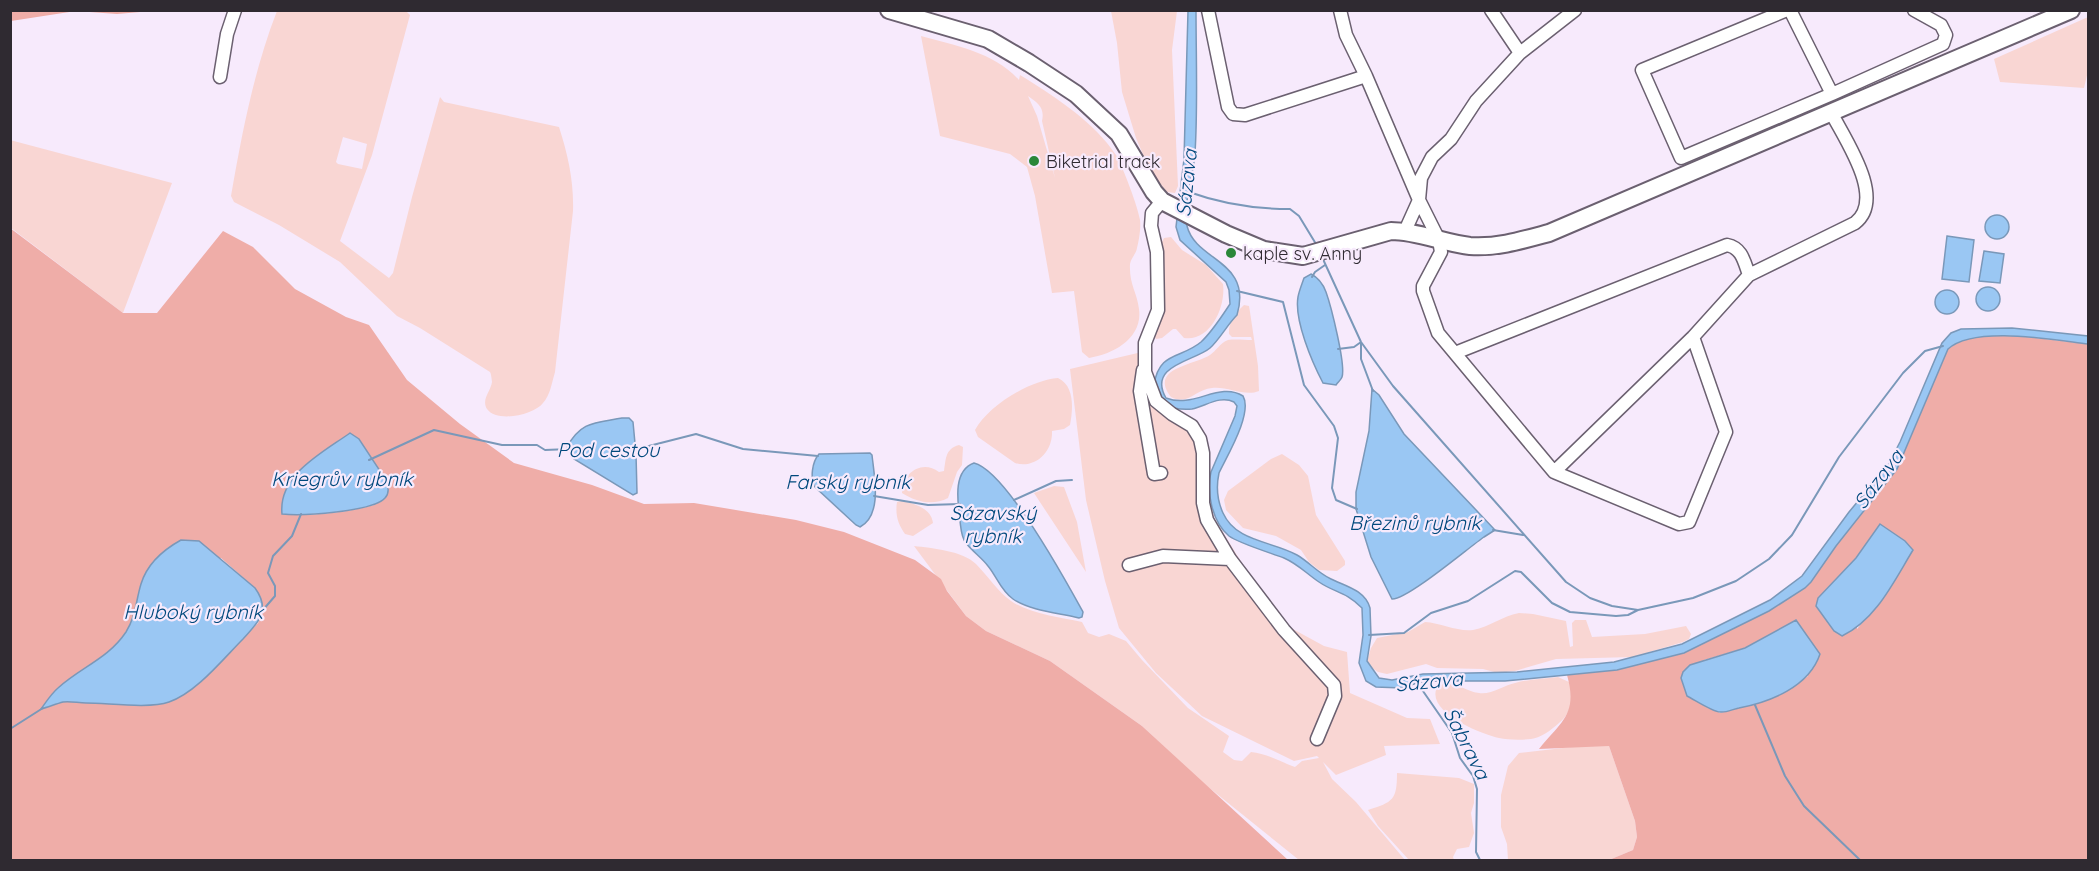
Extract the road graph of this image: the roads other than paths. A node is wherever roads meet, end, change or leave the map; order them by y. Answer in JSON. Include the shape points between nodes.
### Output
{"nodes":[{"id":1,"x":235,"y":10,"type":"edge"},
{"id":2,"x":890,"y":10,"type":"edge"},
{"id":3,"x":1208,"y":10,"type":"edge"},
{"id":4,"x":1340,"y":10,"type":"edge"},
{"id":5,"x":1491,"y":10,"type":"edge"},
{"id":6,"x":1575,"y":10,"type":"edge"},
{"id":7,"x":1789,"y":10,"type":"edge"},
{"id":8,"x":1914,"y":10,"type":"edge"},
{"id":9,"x":2072,"y":10,"type":"edge"},
{"id":10,"x":1520,"y":53,"type":"junction"},
{"id":11,"x":1366,"y":76,"type":"junction"},
{"id":12,"x":220,"y":77,"type":"dead end"},
{"id":13,"x":1832,"y":94,"type":"junction"},
{"id":14,"x":1832,"y":114,"type":"junction"},
{"id":15,"x":1419,"y":200,"type":"junction"},
{"id":16,"x":1175,"y":209,"type":"junction"},
{"id":17,"x":1405,"y":231,"type":"junction"},
{"id":18,"x":1440,"y":240,"type":"junction"},
{"id":19,"x":1749,"y":275,"type":"junction"},
{"id":20,"x":1693,"y":337,"type":"junction"},
{"id":21,"x":1455,"y":353,"type":"junction"},
{"id":22,"x":1144,"y":363,"type":"junction"},
{"id":23,"x":1554,"y":472,"type":"junction"},
{"id":24,"x":1161,"y":473,"type":"dead end"},
{"id":25,"x":1230,"y":559,"type":"junction"},
{"id":26,"x":1129,"y":565,"type":"dead end"},
{"id":27,"x":1317,"y":739,"type":"dead end"}],
"edges":[{"from":1,"to":12,"type":"street"},
{"from":2,"to":16,"type":"main road","via":[[988,39],[1076,94],[1119,134],[1154,192]]},
{"from":3,"to":11,"type":"street","via":[[1228,107],[1233,114],[1245,115]]},
{"from":4,"to":11,"type":"street","via":[[1346,35]]},
{"from":5,"to":10,"type":"street"},
{"from":6,"to":10,"type":"street"},
{"from":7,"to":13,"type":"street"},
{"from":7,"to":13,"type":"street","via":[[1642,70],[1681,158]]},
{"from":8,"to":13,"type":"street","via":[[1941,25],[1946,35],[1942,44]]},
{"from":9,"to":14,"type":"main road"},
{"from":10,"to":15,"type":"street","via":[[1432,157],[1421,178]]},
{"from":11,"to":15,"type":"street"},
{"from":14,"to":18,"type":"main road","via":[[1549,233],[1494,245],[1470,246]]},
{"from":14,"to":19,"type":"street","via":[[1867,187],[1862,218]]},
{"from":15,"to":17,"type":"street"},
{"from":15,"to":18,"type":"street"},
{"from":16,"to":17,"type":"main road","via":[[1264,250],[1303,256],[1365,237]]},
{"from":16,"to":22,"type":"street","via":[[1152,213],[1158,310],[1145,343]]},
{"from":17,"to":18,"type":"main road"},
{"from":18,"to":21,"type":"street","via":[[1441,252],[1423,291],[1438,333]]},
{"from":19,"to":20,"type":"street"},
{"from":19,"to":21,"type":"street","via":[[1739,250],[1726,245]]},
{"from":20,"to":23,"type":"street"},
{"from":20,"to":23,"type":"street","via":[[1726,432],[1689,522],[1679,524]]},
{"from":21,"to":23,"type":"street"},
{"from":22,"to":24,"type":"street","via":[[1140,391],[1154,474]]},
{"from":22,"to":25,"type":"street","via":[[1156,401],[1192,426],[1200,439],[1207,520]]},
{"from":25,"to":26,"type":"street","via":[[1163,556]]},
{"from":25,"to":27,"type":"street","via":[[1284,630],[1334,685],[1335,696]]}]}
